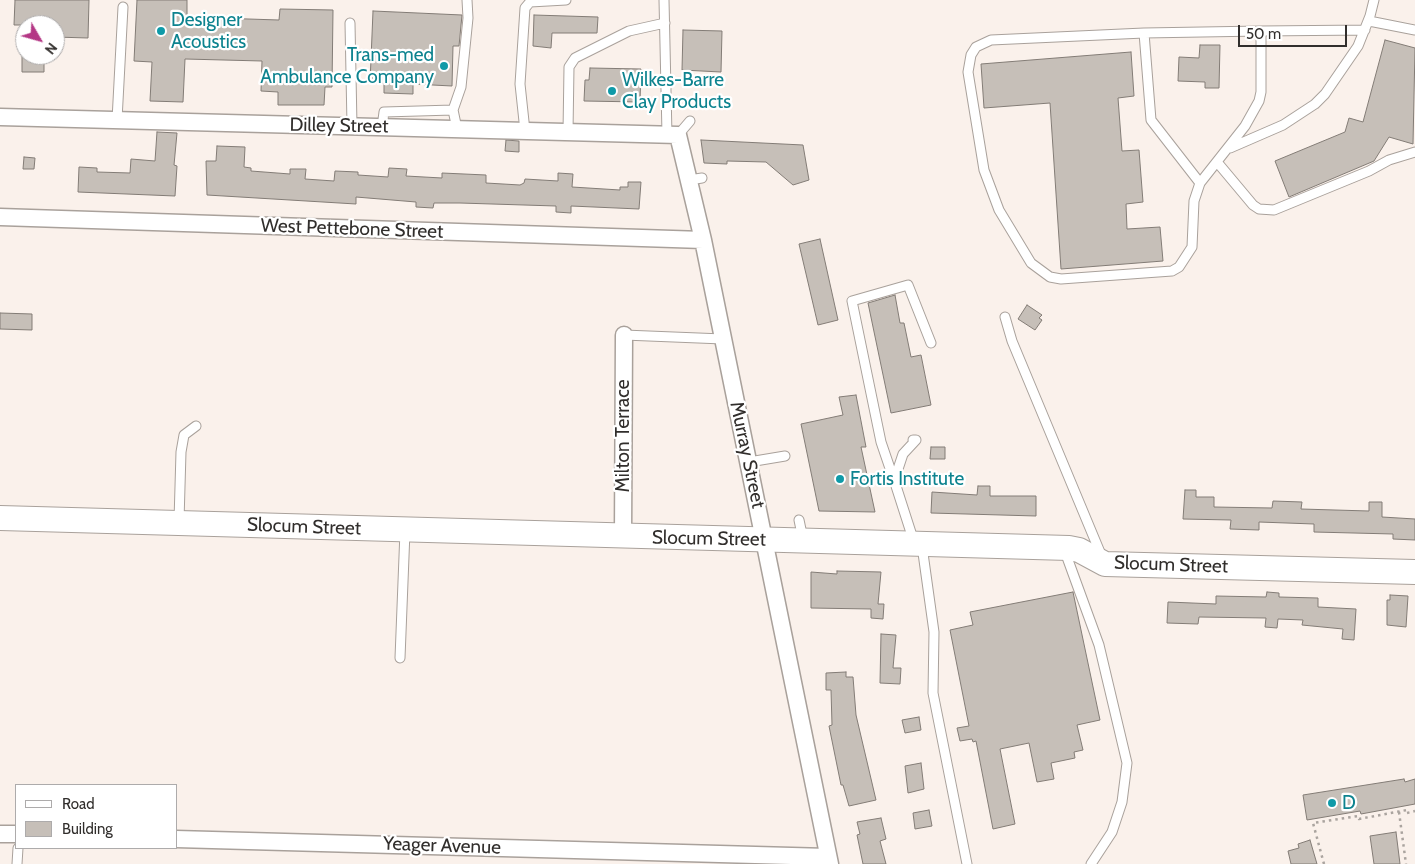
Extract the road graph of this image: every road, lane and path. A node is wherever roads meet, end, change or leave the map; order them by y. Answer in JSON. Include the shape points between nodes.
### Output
{"nodes":[{"id":1,"x":467,"y":0,"type":"edge"},
{"id":2,"x":566,"y":0,"type":"edge"},
{"id":3,"x":664,"y":0,"type":"edge"},
{"id":4,"x":1374,"y":0,"type":"edge"},
{"id":5,"x":123,"y":7,"type":"dead end"},
{"id":6,"x":1369,"y":21,"type":"junction"},
{"id":7,"x":350,"y":23,"type":"dead end"},
{"id":8,"x":665,"y":23,"type":"junction"},
{"id":9,"x":1365,"y":30,"type":"junction"},
{"id":10,"x":1415,"y":30,"type":"edge"},
{"id":11,"x":1261,"y":31,"type":"junction"},
{"id":12,"x":1144,"y":33,"type":"junction"},
{"id":13,"x":453,"y":110,"type":"junction"},
{"id":14,"x":0,"y":117,"type":"edge"},
{"id":15,"x":117,"y":120,"type":"junction"},
{"id":16,"x":690,"y":121,"type":"dead end"},
{"id":17,"x":352,"y":126,"type":"junction"},
{"id":18,"x":382,"y":127,"type":"junction"},
{"id":19,"x":457,"y":129,"type":"junction"},
{"id":20,"x":525,"y":131,"type":"junction"},
{"id":21,"x":568,"y":132,"type":"junction"},
{"id":22,"x":673,"y":135,"type":"junction"},
{"id":23,"x":1228,"y":149,"type":"junction"},
{"id":24,"x":1415,"y":152,"type":"edge"},
{"id":25,"x":1217,"y":162,"type":"junction"},
{"id":26,"x":1200,"y":183,"type":"junction"},
{"id":27,"x":0,"y":218,"type":"edge"},
{"id":28,"x":703,"y":240,"type":"junction"},
{"id":29,"x":1005,"y":317,"type":"dead end"},
{"id":30,"x":624,"y":335,"type":"joint"},
{"id":31,"x":723,"y":339,"type":"junction"},
{"id":32,"x":931,"y":343,"type":"dead end"},
{"id":33,"x":196,"y":426,"type":"dead end"},
{"id":34,"x":913,"y":440,"type":"dead end"},
{"id":35,"x":785,"y":456,"type":"dead end"},
{"id":36,"x":748,"y":462,"type":"junction"},
{"id":37,"x":896,"y":486,"type":"junction"},
{"id":38,"x":0,"y":518,"type":"edge"},
{"id":39,"x":179,"y":524,"type":"junction"},
{"id":40,"x":405,"y":530,"type":"junction"},
{"id":41,"x":623,"y":537,"type":"junction"},
{"id":42,"x":765,"y":540,"type":"junction"},
{"id":43,"x":918,"y":544,"type":"junction"},
{"id":44,"x":1064,"y":549,"type":"junction"},
{"id":45,"x":1105,"y":564,"type":"junction"},
{"id":46,"x":1415,"y":572,"type":"edge"},
{"id":47,"x":400,"y":658,"type":"dead end"},
{"id":48,"x":1415,"y":811,"type":"edge"},
{"id":49,"x":1399,"y":812,"type":"junction"},
{"id":50,"x":0,"y":834,"type":"edge"},
{"id":51,"x":15,"y":834,"type":"edge"},
{"id":52,"x":178,"y":839,"type":"edge"},
{"id":53,"x":18,"y":849,"type":"edge"},
{"id":54,"x":829,"y":860,"type":"edge"},
{"id":55,"x":17,"y":864,"type":"edge"},
{"id":56,"x":967,"y":864,"type":"edge"},
{"id":57,"x":1091,"y":864,"type":"edge"},
{"id":58,"x":1324,"y":864,"type":"edge"},
{"id":59,"x":1406,"y":864,"type":"edge"}],
"edges":[{"from":1,"to":13,"type":"lane","via":[[461,87]]},
{"from":2,"to":20,"type":"lane","via":[[530,2],[525,8],[520,84]]},
{"from":3,"to":8,"type":"lane"},
{"from":4,"to":6,"type":"lane"},
{"from":5,"to":15,"type":"lane"},
{"from":6,"to":9,"type":"lane"},
{"from":6,"to":10,"type":"lane"},
{"from":7,"to":17,"type":"lane"},
{"from":8,"to":21,"type":"lane","via":[[629,31],[575,58],[569,67]]},
{"from":8,"to":22,"type":"lane"},
{"from":9,"to":11,"type":"lane"},
{"from":9,"to":23,"type":"lane","via":[[1341,72],[1315,104],[1283,125]]},
{"from":11,"to":12,"type":"lane"},
{"from":11,"to":23,"type":"lane","via":[[1262,92],[1245,126]]},
{"from":12,"to":26,"type":"lane","via":[[1151,120]]},
{"from":12,"to":26,"type":"lane","via":[[991,40],[976,47],[968,72],[984,170],[999,210],[1031,263],[1050,278],[1061,279],[1172,271],[1179,267],[1192,247],[1194,201]]},
{"from":13,"to":18,"type":"lane","via":[[384,112]]},
{"from":13,"to":19,"type":"lane"},
{"from":14,"to":15,"type":"street","name":"Dilley Street"},
{"from":15,"to":17,"type":"street","name":"Dilley Street"},
{"from":16,"to":22,"type":"lane"},
{"from":17,"to":18,"type":"street","name":"Dilley Street"},
{"from":18,"to":19,"type":"street","name":"Dilley Street"},
{"from":19,"to":20,"type":"street","name":"Dilley Street"},
{"from":20,"to":21,"type":"street","name":"Dilley Street"},
{"from":21,"to":22,"type":"street","name":"Dilley Street"},
{"from":22,"to":28,"type":"street","name":"Murray Street","via":[[695,179]]},
{"from":23,"to":25,"type":"lane"},
{"from":24,"to":25,"type":"lane","via":[[1274,210],[1259,209],[1253,205]]},
{"from":25,"to":26,"type":"lane"},
{"from":27,"to":28,"type":"street","name":"West Pettebone Street"},
{"from":28,"to":31,"type":"street","name":"Murray Street"},
{"from":29,"to":45,"type":"lane","via":[[1012,341]]},
{"from":30,"to":31,"type":"lane"},
{"from":30,"to":41,"type":"street","name":"Milton Terrace"},
{"from":31,"to":36,"type":"street","name":"Murray Street"},
{"from":32,"to":37,"type":"lane","via":[[908,285],[852,301],[881,442]]},
{"from":33,"to":39,"type":"lane","via":[[184,435],[181,452]]},
{"from":34,"to":37,"type":"lane","via":[[916,440],[903,454]]},
{"from":35,"to":36,"type":"lane"},
{"from":36,"to":42,"type":"street","name":"Murray Street"},
{"from":37,"to":43,"type":"lane"},
{"from":38,"to":39,"type":"street","name":"Slocum Street"},
{"from":39,"to":40,"type":"street","name":"Slocum Street"},
{"from":40,"to":41,"type":"street","name":"Slocum Street"},
{"from":40,"to":47,"type":"lane"},
{"from":41,"to":42,"type":"street","name":"Slocum Street"},
{"from":42,"to":43,"type":"street","name":"Slocum Street","via":[[801,531]]},
{"from":42,"to":54,"type":"street","name":"Murray Street"},
{"from":43,"to":44,"type":"street","name":"Slocum Street"},
{"from":43,"to":56,"type":"lane","via":[[934,632],[933,693]]},
{"from":44,"to":45,"type":"street","name":"Slocum Street","via":[[1079,550]]},
{"from":44,"to":57,"type":"lane","via":[[1099,645],[1127,763],[1122,802],[1112,832]]},
{"from":45,"to":46,"type":"street","name":"Slocum Street"},
{"from":48,"to":49,"type":"path"},
{"from":49,"to":58,"type":"path","via":[[1313,823]]},
{"from":49,"to":59,"type":"path"},
{"from":50,"to":51,"type":"street"},
{"from":52,"to":54,"type":"street","name":"Yeager Avenue"},
{"from":53,"to":55,"type":"lane"}]}
